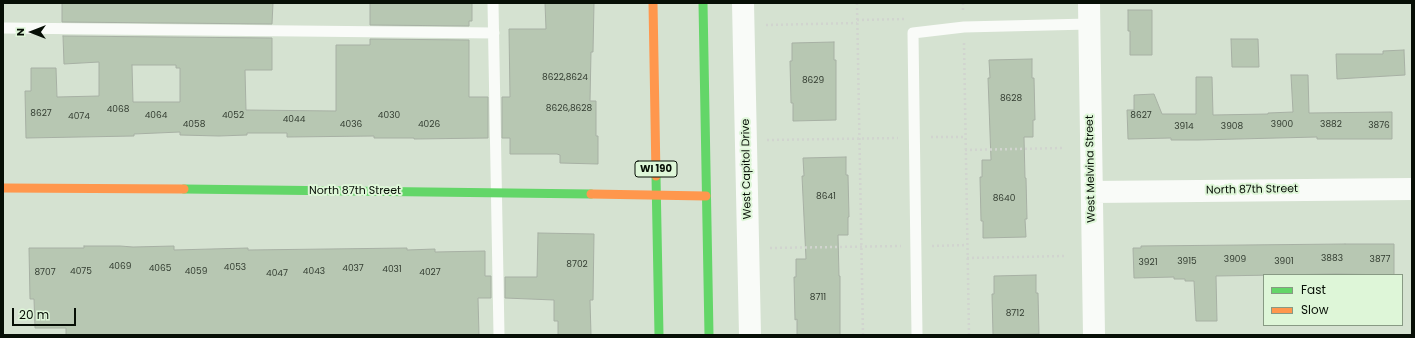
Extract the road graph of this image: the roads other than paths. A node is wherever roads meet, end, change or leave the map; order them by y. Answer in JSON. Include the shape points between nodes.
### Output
{"nodes":[{"id":1,"x":494,"y":3,"type":"edge"},
{"id":2,"x":653,"y":3,"type":"edge"},
{"id":3,"x":703,"y":3,"type":"edge"},
{"id":4,"x":743,"y":3,"type":"edge"},
{"id":5,"x":1089,"y":3,"type":"edge"},
{"id":6,"x":1089,"y":24,"type":"junction"},
{"id":7,"x":3,"y":28,"type":"edge"},
{"id":8,"x":494,"y":33,"type":"junction"},
{"id":9,"x":3,"y":188,"type":"edge"},
{"id":10,"x":1412,"y":189,"type":"edge"},
{"id":11,"x":496,"y":192,"type":"junction"},
{"id":12,"x":1092,"y":192,"type":"junction"},
{"id":13,"x":657,"y":195,"type":"junction"},
{"id":14,"x":706,"y":196,"type":"junction"},
{"id":15,"x":499,"y":335,"type":"edge"},
{"id":16,"x":659,"y":335,"type":"edge"},
{"id":17,"x":709,"y":335,"type":"edge"},
{"id":18,"x":750,"y":335,"type":"edge"},
{"id":19,"x":917,"y":335,"type":"edge"},
{"id":20,"x":1094,"y":335,"type":"edge"}],
"edges":[{"from":1,"to":8,"type":"lane"},
{"from":2,"to":13,"type":"street","number":"WI 190"},
{"from":3,"to":14,"type":"street"},
{"from":4,"to":18,"type":"street","name":"West Capitol Drive"},
{"from":5,"to":6,"type":"street","name":"West Melvina Street"},
{"from":6,"to":12,"type":"street","name":"West Melvina Street"},
{"from":6,"to":19,"type":"lane","via":[[964,27],[913,33]]},
{"from":7,"to":8,"type":"lane"},
{"from":8,"to":11,"type":"lane"},
{"from":9,"to":11,"type":"street","name":"North 87th Street"},
{"from":10,"to":12,"type":"street","name":"North 87th Street"},
{"from":11,"to":13,"type":"street","name":"North 87th Street"},
{"from":11,"to":15,"type":"lane"},
{"from":12,"to":20,"type":"street","name":"West Melvina Street"},
{"from":13,"to":14,"type":"street","name":"North 87th Street"},
{"from":13,"to":16,"type":"street","number":"WI 190"},
{"from":14,"to":17,"type":"street"}]}
